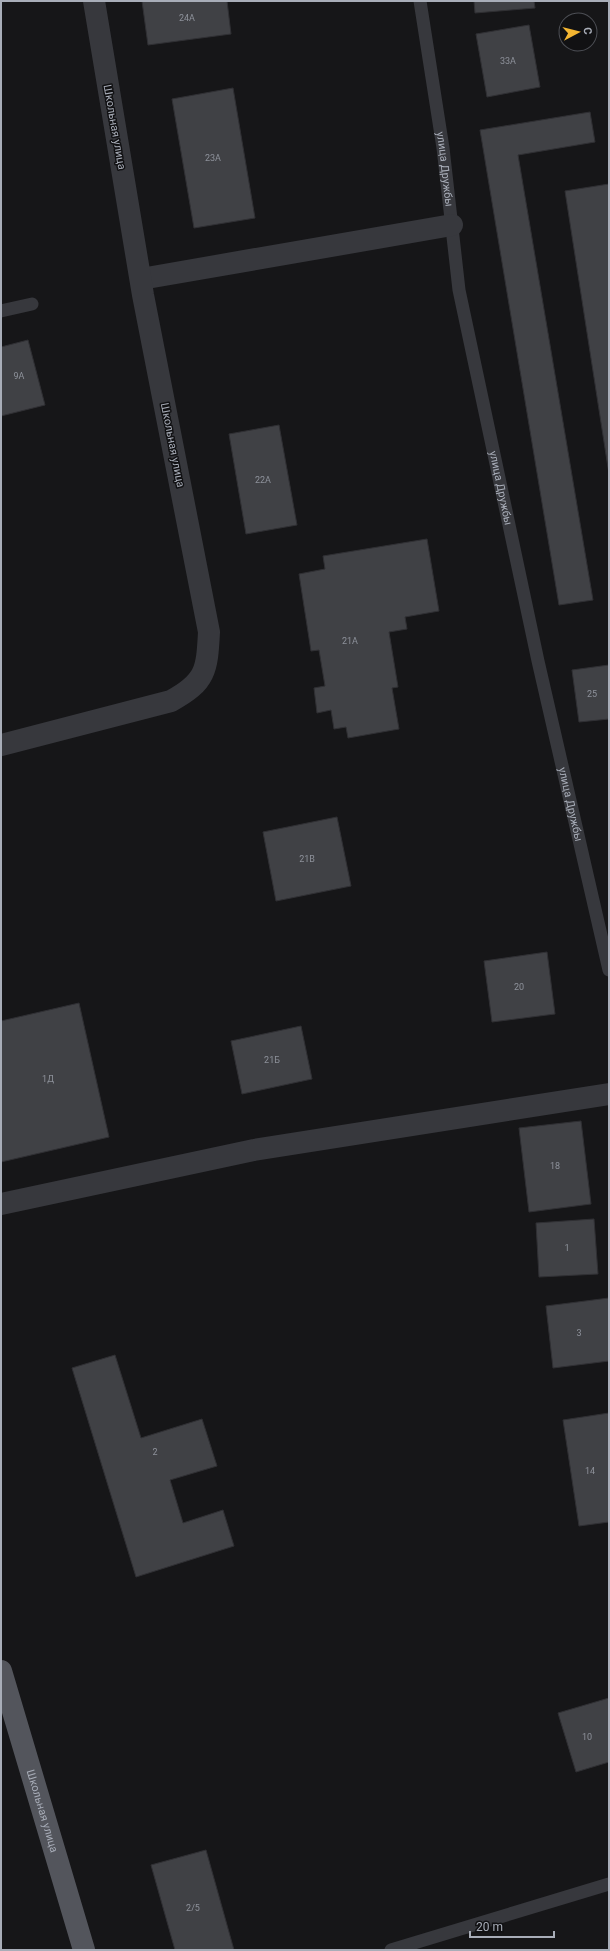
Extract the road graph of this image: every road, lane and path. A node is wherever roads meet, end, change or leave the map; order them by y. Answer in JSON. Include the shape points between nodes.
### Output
{"nodes":[{"id":1,"x":94,"y":1,"type":"edge"},
{"id":2,"x":420,"y":1,"type":"edge"},
{"id":3,"x":452,"y":225,"type":"junction"},
{"id":4,"x":141,"y":279,"type":"junction"},
{"id":5,"x":32,"y":304,"type":"dead end"},
{"id":6,"x":1,"y":311,"type":"edge"},
{"id":7,"x":1,"y":745,"type":"edge"},
{"id":8,"x":609,"y":970,"type":"edge"},
{"id":9,"x":609,"y":1094,"type":"edge"},
{"id":10,"x":1,"y":1204,"type":"edge"},
{"id":11,"x":1,"y":1671,"type":"edge"},
{"id":12,"x":609,"y":1884,"type":"edge"},
{"id":13,"x":84,"y":1950,"type":"edge"},
{"id":14,"x":391,"y":1950,"type":"edge"}],
"edges":[{"from":1,"to":4,"type":"street","name":"Школьная улица"},
{"from":2,"to":3,"type":"lane","name":"улица Дружбы"},
{"from":3,"to":4,"type":"street"},
{"from":3,"to":8,"type":"lane","name":"улица Дружбы","via":[[460,298]]},
{"from":4,"to":7,"type":"street","name":"Школьная улица","via":[[209,632],[208,657],[202,677],[188,692],[172,701]]},
{"from":5,"to":6,"type":"lane"},
{"from":9,"to":10,"type":"street","via":[[254,1150]]},
{"from":11,"to":13,"type":"main road","name":"Школьная улица"},
{"from":12,"to":14,"type":"lane"}]}
